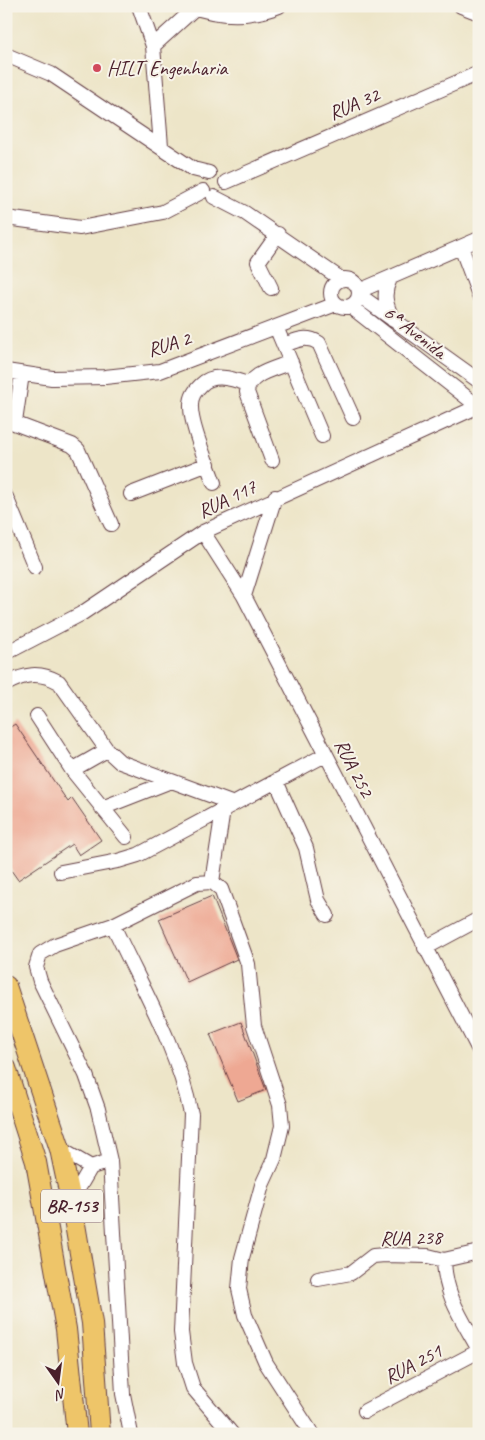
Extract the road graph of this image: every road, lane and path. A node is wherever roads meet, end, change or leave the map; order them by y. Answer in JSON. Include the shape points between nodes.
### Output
{"nodes":[{"id":1,"x":138,"y":6,"type":"edge"},
{"id":2,"x":279,"y":6,"type":"edge"},
{"id":3,"x":461,"y":6,"type":"edge"},
{"id":4,"x":194,"y":7,"type":"edge"},
{"id":5,"x":479,"y":13,"type":"edge"},
{"id":6,"x":153,"y":46,"type":"junction"},
{"id":7,"x":6,"y":55,"type":"edge"},
{"id":8,"x":479,"y":73,"type":"edge"},
{"id":9,"x":160,"y":146,"type":"junction"},
{"id":10,"x":214,"y":184,"type":"junction"},
{"id":11,"x":6,"y":218,"type":"edge"},
{"id":12,"x":278,"y":234,"type":"junction"},
{"id":13,"x":479,"y":239,"type":"edge"},
{"id":14,"x":461,"y":247,"type":"junction"},
{"id":15,"x":390,"y":279,"type":"junction"},
{"id":16,"x":336,"y":283,"type":"junction"},
{"id":17,"x":271,"y":288,"type":"dead end"},
{"id":18,"x":479,"y":295,"type":"edge"},
{"id":19,"x":351,"y":299,"type":"junction"},
{"id":20,"x":393,"y":321,"type":"junction"},
{"id":21,"x":276,"y":327,"type":"junction"},
{"id":22,"x":284,"y":346,"type":"junction"},
{"id":23,"x":291,"y":362,"type":"junction"},
{"id":24,"x":6,"y":371,"type":"edge"},
{"id":25,"x":22,"y":374,"type":"junction"},
{"id":26,"x":479,"y":381,"type":"edge"},
{"id":27,"x":248,"y":384,"type":"junction"},
{"id":28,"x":478,"y":406,"type":"edge"},
{"id":29,"x":353,"y":418,"type":"dead end"},
{"id":30,"x":9,"y":422,"type":"edge"},
{"id":31,"x":322,"y":436,"type":"dead end"},
{"id":32,"x":272,"y":460,"type":"dead end"},
{"id":33,"x":208,"y":464,"type":"junction"},
{"id":34,"x":214,"y":482,"type":"dead end"},
{"id":35,"x":131,"y":494,"type":"dead end"},
{"id":36,"x":6,"y":497,"type":"edge"},
{"id":37,"x":275,"y":497,"type":"junction"},
{"id":38,"x":111,"y":524,"type":"dead end"},
{"id":39,"x":203,"y":532,"type":"junction"},
{"id":40,"x":35,"y":567,"type":"dead end"},
{"id":41,"x":244,"y":596,"type":"junction"},
{"id":42,"x":6,"y":653,"type":"edge"},
{"id":43,"x":6,"y":684,"type":"edge"},
{"id":44,"x":37,"y":716,"type":"dead end"},
{"id":45,"x":107,"y":750,"type":"junction"},
{"id":46,"x":325,"y":755,"type":"junction"},
{"id":47,"x":72,"y":770,"type":"junction"},
{"id":48,"x":171,"y":780,"type":"junction"},
{"id":49,"x":276,"y":781,"type":"junction"},
{"id":50,"x":228,"y":807,"type":"junction"},
{"id":51,"x":102,"y":808,"type":"junction"},
{"id":52,"x":126,"y":837,"type":"dead end"},
{"id":53,"x":61,"y":872,"type":"dead end"},
{"id":54,"x":212,"y":882,"type":"junction"},
{"id":55,"x":327,"y":916,"type":"dead end"},
{"id":56,"x":479,"y":919,"type":"edge"},
{"id":57,"x":113,"y":925,"type":"junction"},
{"id":58,"x":425,"y":948,"type":"junction"},
{"id":59,"x":6,"y":986,"type":"edge"},
{"id":60,"x":479,"y":1050,"type":"edge"},
{"id":61,"x":6,"y":1068,"type":"edge"},
{"id":62,"x":60,"y":1149,"type":"junction"},
{"id":63,"x":110,"y":1161,"type":"junction"},
{"id":64,"x":91,"y":1167,"type":"junction"},
{"id":65,"x":71,"y":1201,"type":"junction"},
{"id":66,"x":479,"y":1252,"type":"edge"},
{"id":67,"x":444,"y":1260,"type":"junction"},
{"id":68,"x":318,"y":1279,"type":"dead end"},
{"id":69,"x":479,"y":1350,"type":"edge"},
{"id":70,"x":365,"y":1411,"type":"dead end"},
{"id":71,"x":133,"y":1432,"type":"edge"},
{"id":72,"x":76,"y":1434,"type":"edge"},
{"id":73,"x":100,"y":1434,"type":"edge"},
{"id":74,"x":232,"y":1434,"type":"edge"},
{"id":75,"x":312,"y":1434,"type":"edge"}],
"edges":[{"from":1,"to":6,"type":"street"},
{"from":2,"to":4,"type":"street","via":[[250,14]]},
{"from":3,"to":5,"type":"street"},
{"from":4,"to":6,"type":"street"},
{"from":6,"to":9,"type":"street"},
{"from":7,"to":9,"type":"street","via":[[51,74]]},
{"from":8,"to":10,"type":"street","name":"RUA 32"},
{"from":9,"to":10,"type":"street"},
{"from":10,"to":11,"type":"street","name":"RUA 32","via":[[163,212],[80,228]]},
{"from":10,"to":12,"type":"street","via":[[245,213]]},
{"from":12,"to":16,"type":"street","via":[[322,266]]},
{"from":12,"to":17,"type":"street","via":[[258,262]]},
{"from":13,"to":14,"type":"street","name":"RUA 2"},
{"from":14,"to":15,"type":"street","name":"RUA 2","via":[[399,272]]},
{"from":14,"to":18,"type":"street"},
{"from":15,"to":19,"type":"street","name":"RUA 2"},
{"from":15,"to":20,"type":"street","via":[[386,287],[386,303]]},
{"from":16,"to":19,"type":"street","via":[[331,297]]},
{"from":16,"to":19,"type":"street","via":[[350,280],[356,284]]},
{"from":19,"to":20,"type":"street","name":"6ª Avenida"},
{"from":19,"to":21,"type":"street","name":"RUA 2"},
{"from":19,"to":28,"type":"street","name":"6ª Avenida"},
{"from":20,"to":26,"type":"street","name":"6ª Avenida"},
{"from":21,"to":22,"type":"street"},
{"from":21,"to":25,"type":"street","name":"RUA 2","via":[[160,371],[70,378]]},
{"from":22,"to":23,"type":"street"},
{"from":22,"to":29,"type":"street","via":[[303,338],[312,338],[319,343]]},
{"from":23,"to":27,"type":"street","via":[[252,378]]},
{"from":23,"to":31,"type":"street"},
{"from":24,"to":25,"type":"street","name":"RUA 2"},
{"from":25,"to":30,"type":"street"},
{"from":27,"to":32,"type":"street","via":[[247,392]]},
{"from":27,"to":33,"type":"street","via":[[216,378],[204,382],[194,392],[192,417]]},
{"from":28,"to":37,"type":"street","name":"RUA 117"},
{"from":30,"to":38,"type":"street","via":[[78,450]]},
{"from":33,"to":34,"type":"street"},
{"from":33,"to":35,"type":"street"},
{"from":36,"to":40,"type":"street"},
{"from":37,"to":39,"type":"street","name":"RUA 117"},
{"from":37,"to":41,"type":"street"},
{"from":39,"to":41,"type":"street","name":"RUA 252"},
{"from":39,"to":42,"type":"street","name":"RUA 117","via":[[81,614]]},
{"from":41,"to":46,"type":"street","name":"RUA 252"},
{"from":43,"to":45,"type":"street","via":[[35,674],[59,682]]},
{"from":44,"to":47,"type":"street"},
{"from":45,"to":47,"type":"street"},
{"from":45,"to":48,"type":"street","via":[[120,762]]},
{"from":46,"to":49,"type":"street"},
{"from":46,"to":58,"type":"street","name":"RUA 252"},
{"from":47,"to":51,"type":"street"},
{"from":48,"to":50,"type":"street"},
{"from":48,"to":51,"type":"street"},
{"from":49,"to":50,"type":"street"},
{"from":49,"to":55,"type":"street","via":[[306,848],[318,900]]},
{"from":50,"to":53,"type":"street","via":[[138,855],[118,862]]},
{"from":50,"to":54,"type":"street"},
{"from":51,"to":52,"type":"street"},
{"from":54,"to":57,"type":"street","via":[[197,883]]},
{"from":54,"to":75,"type":"street","via":[[221,889],[248,964],[254,1026],[280,1105],[282,1126],[242,1258],[239,1288],[245,1315],[266,1363]]},
{"from":56,"to":58,"type":"street"},
{"from":57,"to":63,"type":"street","via":[[55,945],[40,954],[36,967],[86,1075]]},
{"from":57,"to":74,"type":"street","via":[[176,1061],[186,1090],[191,1114],[180,1332],[184,1363],[194,1388]]},
{"from":58,"to":60,"type":"street","name":"RUA 252"},
{"from":59,"to":62,"type":"highway","number":"BR-153"},
{"from":61,"to":72,"type":"highway","number":"BR-153","via":[[36,1162],[66,1329]]},
{"from":62,"to":64,"type":"street"},
{"from":62,"to":65,"type":"highway","number":"BR-153"},
{"from":63,"to":64,"type":"street"},
{"from":63,"to":71,"type":"street","via":[[123,1394]]},
{"from":64,"to":65,"type":"street"},
{"from":65,"to":73,"type":"highway","number":"BR-153","via":[[92,1323]]},
{"from":66,"to":67,"type":"street","name":"RUA 238"},
{"from":67,"to":68,"type":"street","name":"RUA 238","via":[[385,1254],[373,1256],[351,1274]]},
{"from":67,"to":69,"type":"street","name":"RUA 251","via":[[447,1287]]},
{"from":69,"to":70,"type":"street","name":"RUA 251"}]}
